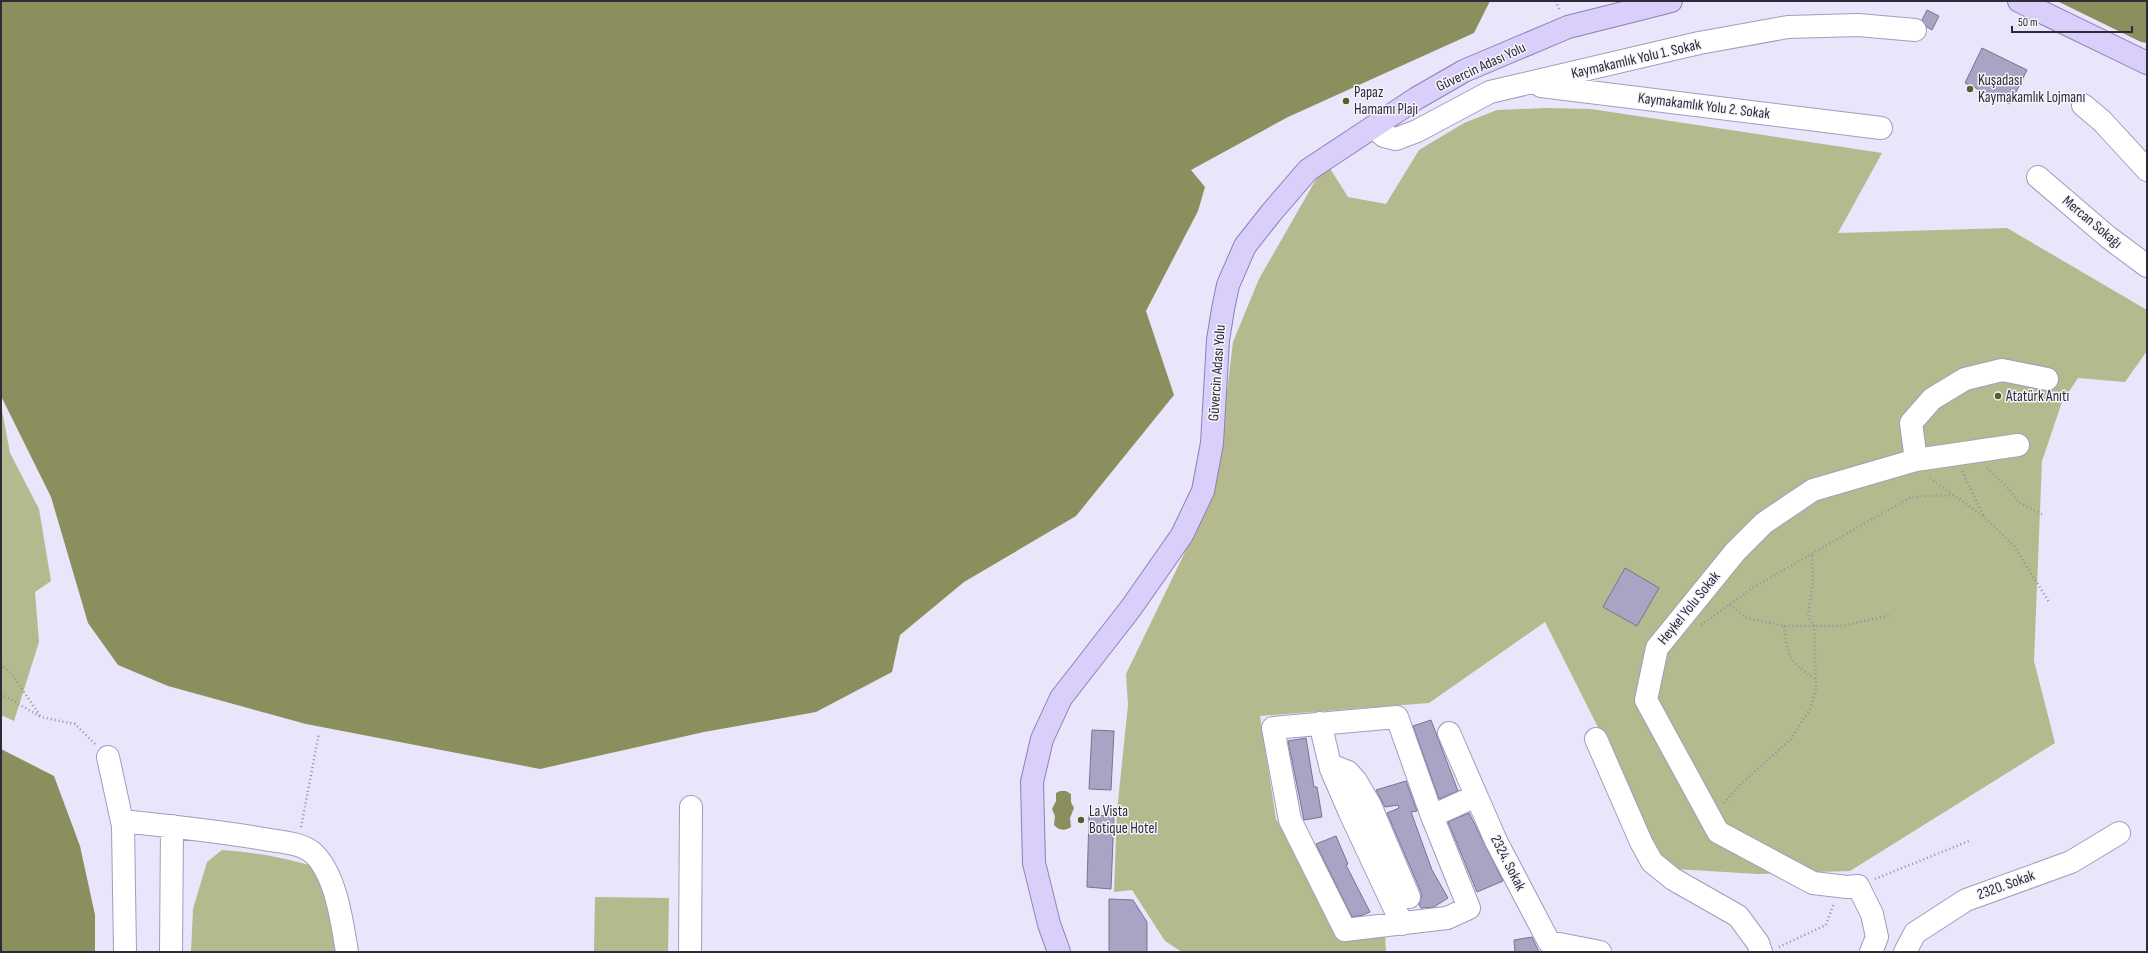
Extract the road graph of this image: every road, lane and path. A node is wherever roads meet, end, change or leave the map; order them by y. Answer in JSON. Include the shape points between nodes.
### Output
{"nodes":[{"id":1,"x":1670,"y":1,"type":"edge"},
{"id":2,"x":2018,"y":1,"type":"edge"},
{"id":3,"x":1915,"y":30,"type":"dead end"},
{"id":4,"x":2147,"y":63,"type":"edge"},
{"id":5,"x":1528,"y":85,"type":"junction"},
{"id":6,"x":2083,"y":105,"type":"dead end"},
{"id":7,"x":1374,"y":127,"type":"junction"},
{"id":8,"x":1881,"y":128,"type":"dead end"},
{"id":9,"x":2147,"y":170,"type":"edge"},
{"id":10,"x":2038,"y":177,"type":"dead end"},
{"id":11,"x":2147,"y":266,"type":"edge"},
{"id":12,"x":2046,"y":380,"type":"dead end"},
{"id":13,"x":2018,"y":444,"type":"dead end"},
{"id":14,"x":1976,"y":451,"type":"junction"},
{"id":15,"x":1954,"y":454,"type":"junction"},
{"id":16,"x":1916,"y":460,"type":"junction"},
{"id":17,"x":1954,"y":495,"type":"junction"},
{"id":18,"x":2042,"y":514,"type":"dead end"},
{"id":19,"x":1984,"y":517,"type":"junction"},
{"id":20,"x":1812,"y":553,"type":"junction"},
{"id":21,"x":2049,"y":602,"type":"dead end"},
{"id":22,"x":1730,"y":605,"type":"junction"},
{"id":23,"x":1891,"y":615,"type":"dead end"},
{"id":24,"x":1700,"y":626,"type":"dead end"},
{"id":25,"x":1784,"y":626,"type":"junction"},
{"id":26,"x":1814,"y":626,"type":"junction"},
{"id":27,"x":1,"y":664,"type":"edge"},
{"id":28,"x":1816,"y":679,"type":"junction"},
{"id":29,"x":1,"y":694,"type":"edge"},
{"id":30,"x":41,"y":717,"type":"junction"},
{"id":31,"x":1320,"y":723,"type":"junction"},
{"id":32,"x":1449,"y":733,"type":"dead end"},
{"id":33,"x":319,"y":734,"type":"dead end"},
{"id":34,"x":1596,"y":739,"type":"dead end"},
{"id":35,"x":108,"y":758,"type":"joint"},
{"id":36,"x":1331,"y":769,"type":"junction"},
{"id":37,"x":1476,"y":796,"type":"junction"},
{"id":38,"x":690,"y":807,"type":"dead end"},
{"id":39,"x":1432,"y":816,"type":"junction"},
{"id":40,"x":122,"y":821,"type":"junction"},
{"id":41,"x":172,"y":826,"type":"junction"},
{"id":42,"x":1718,"y":832,"type":"junction"},
{"id":43,"x":2119,"y":833,"type":"dead end"},
{"id":44,"x":1969,"y":841,"type":"dead end"},
{"id":45,"x":297,"y":845,"type":"junction"},
{"id":46,"x":1836,"y":886,"type":"junction"},
{"id":47,"x":1858,"y":886,"type":"junction"},
{"id":48,"x":1409,"y":897,"type":"dead end"},
{"id":49,"x":1402,"y":924,"type":"junction"},
{"id":50,"x":1768,"y":950,"type":"edge"},
{"id":51,"x":125,"y":952,"type":"edge"},
{"id":52,"x":171,"y":952,"type":"edge"},
{"id":53,"x":347,"y":952,"type":"edge"},
{"id":54,"x":690,"y":952,"type":"edge"},
{"id":55,"x":1060,"y":952,"type":"edge"},
{"id":56,"x":1600,"y":952,"type":"edge"},
{"id":57,"x":1872,"y":952,"type":"edge"},
{"id":58,"x":1905,"y":952,"type":"edge"}],
"edges":[{"from":1,"to":7,"type":"main road","name":"Güvercin Adası Yolu","via":[[1568,26],[1464,71]]},
{"from":2,"to":4,"type":"main road"},
{"from":3,"to":5,"type":"street","name":"Kaymakamlık Yolu 1. Sokak","via":[[1858,25],[1788,27],[1699,43]]},
{"from":5,"to":7,"type":"street","name":"Kaymakamlık Yolu 1. Sokak","via":[[1490,92],[1417,131],[1396,139],[1384,136]]},
{"from":5,"to":8,"type":"street","name":"Kaymakamlık Yolu 2. Sokak"},
{"from":6,"to":9,"type":"street","via":[[2102,121]]},
{"from":7,"to":55,"type":"main road","name":"Güvercin Adası Yolu","via":[[1308,170],[1245,246],[1228,285],[1223,309],[1218,340],[1212,443],[1203,491],[1182,535],[1131,608],[1061,698],[1042,739],[1032,782],[1034,863],[1049,924]]},
{"from":10,"to":11,"type":"street","name":"Mercan Sokağı","via":[[2108,237]]},
{"from":12,"to":16,"type":"street","via":[[2002,370],[1964,380],[1932,399],[1911,423]]},
{"from":13,"to":14,"type":"street","name":"Heykel Yolu Sokak"},
{"from":14,"to":15,"type":"street","name":"Heykel Yolu Sokak"},
{"from":14,"to":18,"type":"path","via":[[1985,466],[2008,488],[2018,502]]},
{"from":15,"to":16,"type":"street","name":"Heykel Yolu Sokak"},
{"from":15,"to":19,"type":"path"},
{"from":16,"to":17,"type":"path","via":[[1918,470]]},
{"from":16,"to":42,"type":"street","name":"Heykel Yolu Sokak","via":[[1813,490],[1764,523],[1735,552],[1657,648],[1646,700]]},
{"from":17,"to":19,"type":"path"},
{"from":17,"to":20,"type":"path","via":[[1911,497]]},
{"from":19,"to":21,"type":"path","via":[[2014,546]]},
{"from":20,"to":22,"type":"path","via":[[1754,587]]},
{"from":20,"to":26,"type":"path","via":[[1813,582],[1808,617]]},
{"from":22,"to":24,"type":"path"},
{"from":22,"to":25,"type":"path","via":[[1747,618]]},
{"from":23,"to":26,"type":"path","via":[[1842,626]]},
{"from":25,"to":26,"type":"path"},
{"from":25,"to":28,"type":"path","via":[[1788,654],[1799,669]]},
{"from":26,"to":28,"type":"path"},
{"from":27,"to":30,"type":"path","via":[[13,676]]},
{"from":28,"to":42,"type":"path","via":[[1810,709],[1791,739],[1742,782],[1724,802]]},
{"from":29,"to":30,"type":"path"},
{"from":30,"to":35,"type":"path","via":[[75,724]]},
{"from":31,"to":36,"type":"street"},
{"from":31,"to":39,"type":"street","via":[[1397,717]]},
{"from":31,"to":49,"type":"street","via":[[1273,728],[1290,820],[1345,930]]},
{"from":32,"to":37,"type":"street","name":"2324. Sokak"},
{"from":33,"to":45,"type":"path"},
{"from":34,"to":50,"type":"street","via":[[1652,862],[1673,879],[1738,916],[1758,943]]},
{"from":35,"to":40,"type":"street"},
{"from":36,"to":48,"type":"street","via":[[1335,767],[1348,772],[1356,781],[1370,806]]},
{"from":36,"to":49,"type":"street"},
{"from":37,"to":39,"type":"street"},
{"from":37,"to":56,"type":"street","name":"2324. Sokak","via":[[1496,841],[1549,942]]},
{"from":38,"to":54,"type":"street"},
{"from":39,"to":49,"type":"street","via":[[1469,908],[1447,918]]},
{"from":40,"to":41,"type":"street"},
{"from":40,"to":51,"type":"street"},
{"from":41,"to":45,"type":"street"},
{"from":41,"to":52,"type":"street"},
{"from":42,"to":46,"type":"street","via":[[1813,883]]},
{"from":43,"to":58,"type":"street","name":"2320. Sokak","via":[[2071,862],[1966,900],[1915,933]]},
{"from":44,"to":47,"type":"path"},
{"from":45,"to":53,"type":"street","via":[[313,853],[331,879]]},
{"from":46,"to":47,"type":"street"},
{"from":46,"to":50,"type":"path","via":[[1834,904],[1826,925]]},
{"from":47,"to":57,"type":"street","via":[[1872,914],[1877,937]]}]}
